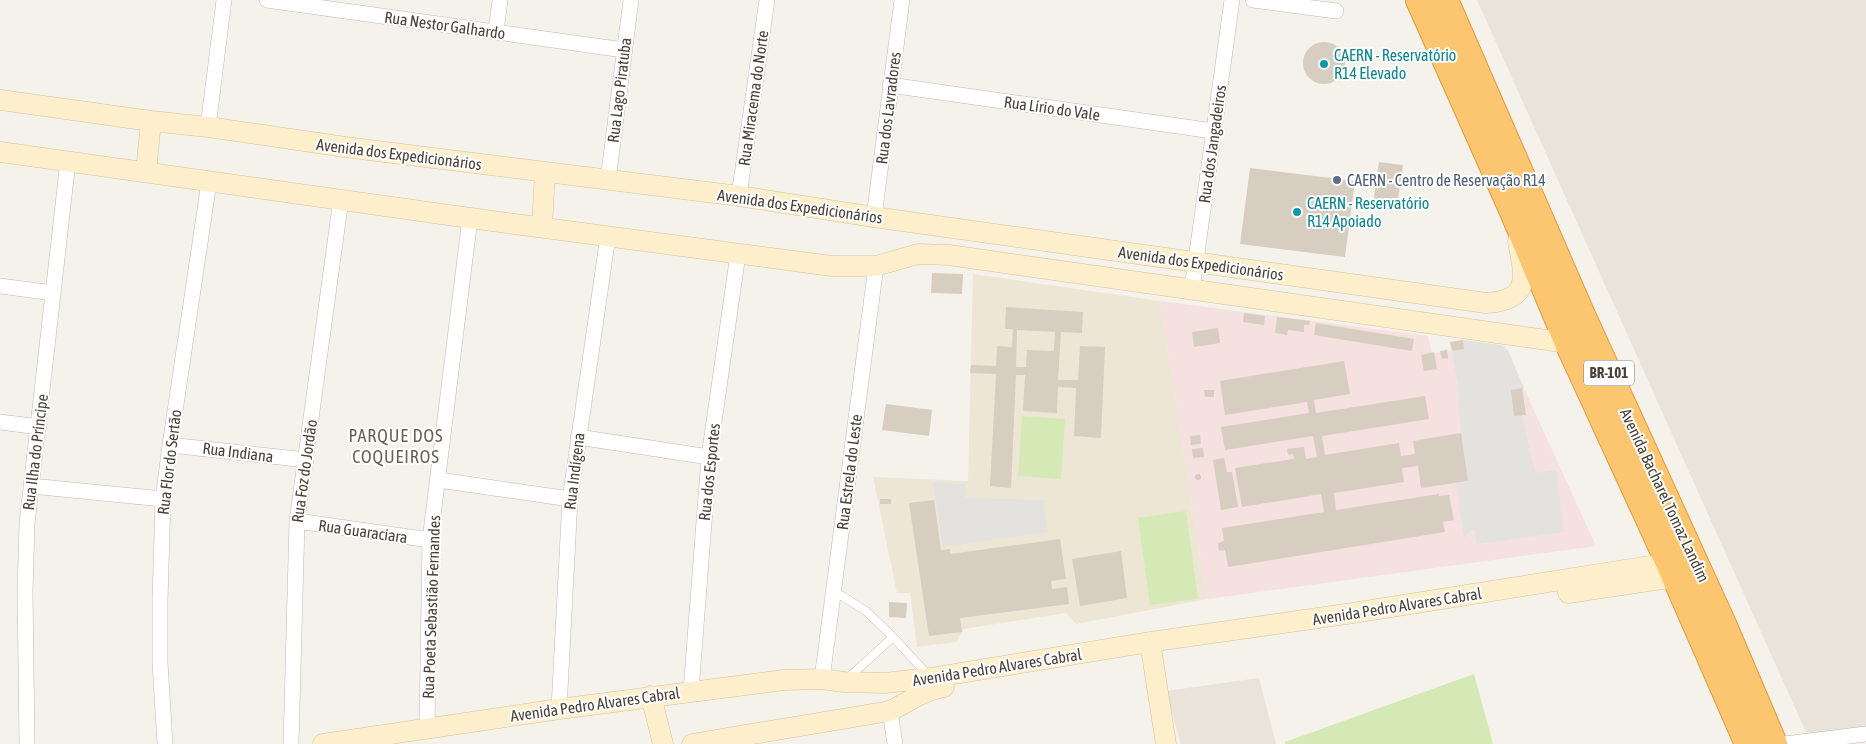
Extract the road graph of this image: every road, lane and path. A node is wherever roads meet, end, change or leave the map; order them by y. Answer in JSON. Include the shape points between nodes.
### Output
{"nodes":[{"id":1,"x":224,"y":0,"type":"edge"},
{"id":2,"x":267,"y":0,"type":"edge"},
{"id":3,"x":500,"y":0,"type":"edge"},
{"id":4,"x":631,"y":0,"type":"edge"},
{"id":5,"x":767,"y":0,"type":"edge"},
{"id":6,"x":902,"y":0,"type":"edge"},
{"id":7,"x":1232,"y":0,"type":"edge"},
{"id":8,"x":1252,"y":0,"type":"edge"},
{"id":9,"x":1420,"y":0,"type":"edge"},
{"id":10,"x":1445,"y":0,"type":"edge"},
{"id":11,"x":360,"y":6,"type":"edge"},
{"id":12,"x":1336,"y":11,"type":"dead end"},
{"id":13,"x":496,"y":32,"type":"junction"},
{"id":14,"x":624,"y":50,"type":"junction"},
{"id":15,"x":890,"y":85,"type":"junction"},
{"id":16,"x":0,"y":100,"type":"edge"},
{"id":17,"x":151,"y":121,"type":"junction"},
{"id":18,"x":208,"y":127,"type":"junction"},
{"id":19,"x":1213,"y":131,"type":"junction"},
{"id":20,"x":0,"y":152,"type":"edge"},
{"id":21,"x":68,"y":162,"type":"junction"},
{"id":22,"x":146,"y":172,"type":"junction"},
{"id":23,"x":545,"y":172,"type":"junction"},
{"id":24,"x":608,"y":180,"type":"junction"},
{"id":25,"x":209,"y":182,"type":"junction"},
{"id":26,"x":738,"y":196,"type":"junction"},
{"id":27,"x":342,"y":200,"type":"junction"},
{"id":28,"x":1514,"y":214,"type":"junction"},
{"id":29,"x":874,"y":217,"type":"junction"},
{"id":30,"x":470,"y":218,"type":"junction"},
{"id":31,"x":542,"y":227,"type":"junction"},
{"id":32,"x":608,"y":236,"type":"junction"},
{"id":33,"x":738,"y":254,"type":"junction"},
{"id":34,"x":1196,"y":263,"type":"junction"},
{"id":35,"x":876,"y":266,"type":"junction"},
{"id":36,"x":0,"y":286,"type":"edge"},
{"id":37,"x":1385,"y":288,"type":"junction"},
{"id":38,"x":1192,"y":289,"type":"junction"},
{"id":39,"x":53,"y":293,"type":"junction"},
{"id":40,"x":1382,"y":315,"type":"junction"},
{"id":41,"x":1568,"y":342,"type":"junction"},
{"id":42,"x":0,"y":422,"type":"edge"},
{"id":43,"x":38,"y":427,"type":"junction"},
{"id":44,"x":578,"y":437,"type":"junction"},
{"id":45,"x":170,"y":445,"type":"junction"},
{"id":46,"x":709,"y":457,"type":"junction"},
{"id":47,"x":306,"y":460,"type":"junction"},
{"id":48,"x":438,"y":480,"type":"junction"},
{"id":49,"x":31,"y":486,"type":"junction"},
{"id":50,"x":570,"y":499,"type":"junction"},
{"id":51,"x":163,"y":500,"type":"junction"},
{"id":52,"x":296,"y":521,"type":"junction"},
{"id":53,"x":430,"y":540,"type":"junction"},
{"id":54,"x":1672,"y":570,"type":"junction"},
{"id":55,"x":834,"y":591,"type":"junction"},
{"id":56,"x":893,"y":637,"type":"junction"},
{"id":57,"x":1151,"y":648,"type":"junction"},
{"id":58,"x":822,"y":679,"type":"junction"},
{"id":59,"x":844,"y":682,"type":"junction"},
{"id":60,"x":932,"y":683,"type":"junction"},
{"id":61,"x":690,"y":691,"type":"junction"},
{"id":62,"x":651,"y":696,"type":"junction"},
{"id":63,"x":559,"y":708,"type":"junction"},
{"id":64,"x":890,"y":711,"type":"junction"},
{"id":65,"x":427,"y":728,"type":"junction"},
{"id":66,"x":1866,"y":734,"type":"edge"},
{"id":67,"x":764,"y":738,"type":"edge"},
{"id":68,"x":27,"y":744,"type":"edge"},
{"id":69,"x":166,"y":744,"type":"edge"},
{"id":70,"x":291,"y":744,"type":"edge"},
{"id":71,"x":323,"y":744,"type":"edge"},
{"id":72,"x":663,"y":744,"type":"edge"},
{"id":73,"x":692,"y":744,"type":"edge"},
{"id":74,"x":895,"y":744,"type":"edge"},
{"id":75,"x":1166,"y":744,"type":"edge"},
{"id":76,"x":1748,"y":744,"type":"edge"},
{"id":77,"x":1774,"y":744,"type":"edge"},
{"id":78,"x":1786,"y":744,"type":"edge"}],
"edges":[{"from":1,"to":18,"type":"street"},
{"from":2,"to":11,"type":"street","name":"Rua Nestor Galhardo"},
{"from":3,"to":13,"type":"street"},
{"from":4,"to":14,"type":"street","name":"Rua Lago Piratuba"},
{"from":5,"to":26,"type":"street","name":"Rua Miracema do Norte"},
{"from":6,"to":15,"type":"street","name":"Rua dos Lavradores"},
{"from":7,"to":19,"type":"street","name":"Rua dos Jangadeiros"},
{"from":8,"to":12,"type":"street"},
{"from":9,"to":28,"type":"highway","name":"Avenida Bacharel Tomaz Landim","number":"BR-101"},
{"from":10,"to":77,"type":"highway","name":"Avenida Bacharel Tomaz Landim","number":"BR-101"},
{"from":11,"to":13,"type":"street","name":"Rua Nestor Galhardo"},
{"from":13,"to":14,"type":"street","name":"Rua Nestor Galhardo"},
{"from":14,"to":24,"type":"street","name":"Rua Lago Piratuba"},
{"from":15,"to":19,"type":"street","name":"Rua Lírio do Vale"},
{"from":15,"to":29,"type":"street","name":"Rua dos Lavradores"},
{"from":16,"to":17,"type":"street","name":"Avenida dos Expedicionários"},
{"from":17,"to":18,"type":"street","name":"Avenida dos Expedicionários"},
{"from":17,"to":22,"type":"street"},
{"from":18,"to":23,"type":"street","name":"Avenida dos Expedicionários"},
{"from":19,"to":34,"type":"street","name":"Rua dos Jangadeiros"},
{"from":20,"to":21,"type":"street","name":"Avenida dos Expedicionários"},
{"from":21,"to":22,"type":"street","name":"Avenida dos Expedicionários"},
{"from":21,"to":39,"type":"street","name":"Rua Ilha do Príncipe"},
{"from":22,"to":25,"type":"street","name":"Avenida dos Expedicionários"},
{"from":23,"to":24,"type":"street","name":"Avenida dos Expedicionários"},
{"from":23,"to":31,"type":"street"},
{"from":24,"to":26,"type":"street","name":"Avenida dos Expedicionários"},
{"from":25,"to":27,"type":"street","name":"Avenida dos Expedicionários"},
{"from":25,"to":45,"type":"street","name":"Rua Flor do Sertão"},
{"from":26,"to":29,"type":"street","name":"Avenida dos Expedicionários"},
{"from":27,"to":30,"type":"street","name":"Avenida dos Expedicionários"},
{"from":27,"to":47,"type":"street","name":"Rua Foz do Jordão"},
{"from":28,"to":37,"type":"street","name":"Avenida dos Expedicionários","via":[[1524,280],[1513,296],[1486,303]]},
{"from":28,"to":41,"type":"highway","name":"Avenida Bacharel Tomaz Landim","number":"BR-101"},
{"from":29,"to":34,"type":"street","name":"Avenida dos Expedicionários"},
{"from":30,"to":31,"type":"street","name":"Avenida dos Expedicionários"},
{"from":30,"to":48,"type":"street","name":"Rua Poeta Sebastião Fernandes"},
{"from":31,"to":32,"type":"street","name":"Avenida dos Expedicionários"},
{"from":32,"to":33,"type":"street","name":"Avenida dos Expedicionários"},
{"from":32,"to":44,"type":"street","name":"Rua Indígena"},
{"from":33,"to":35,"type":"street","name":"Avenida dos Expedicionários","via":[[832,266]]},
{"from":33,"to":46,"type":"street","name":"Rua dos Esportes"},
{"from":34,"to":37,"type":"street","name":"Avenida dos Expedicionários"},
{"from":34,"to":38,"type":"street","name":"Rua dos Jangadeiros"},
{"from":35,"to":38,"type":"street","name":"Avenida dos Expedicionários","via":[[902,257],[934,253]]},
{"from":35,"to":55,"type":"street","name":"Rua Estrela do Leste"},
{"from":36,"to":39,"type":"street"},
{"from":37,"to":40,"type":"street"},
{"from":38,"to":40,"type":"street","name":"Avenida dos Expedicionários"},
{"from":39,"to":43,"type":"street","name":"Rua Ilha do Príncipe"},
{"from":40,"to":41,"type":"street","name":"Avenida dos Expedicionários"},
{"from":41,"to":54,"type":"highway","name":"Avenida Bacharel Tomaz Landim","number":"BR-101"},
{"from":42,"to":43,"type":"street"},
{"from":43,"to":49,"type":"street","name":"Rua Ilha do Príncipe"},
{"from":44,"to":46,"type":"street"},
{"from":44,"to":50,"type":"street","name":"Rua Indígena"},
{"from":45,"to":47,"type":"street","name":"Rua Indiana"},
{"from":45,"to":51,"type":"street","name":"Rua Flor do Sertão"},
{"from":46,"to":61,"type":"street","name":"Rua dos Esportes"},
{"from":47,"to":52,"type":"street","name":"Rua Foz do Jordão"},
{"from":48,"to":50,"type":"street"},
{"from":48,"to":53,"type":"street","name":"Rua Poeta Sebastião Fernandes"},
{"from":49,"to":51,"type":"street"},
{"from":49,"to":68,"type":"street","name":"Rua Ilha do Príncipe","via":[[26,582]]},
{"from":50,"to":63,"type":"street","name":"Rua Indígena"},
{"from":51,"to":69,"type":"street","name":"Rua Flor do Sertão","via":[[160,663]]},
{"from":52,"to":53,"type":"street","name":"Rua Guaraciara"},
{"from":52,"to":70,"type":"street","name":"Rua Foz do Jordão"},
{"from":53,"to":65,"type":"street","name":"Rua Poeta Sebastião Fernandes"},
{"from":54,"to":57,"type":"street","name":"Avenida Pedro Alvares Cabral","via":[[1353,613]]},
{"from":54,"to":76,"type":"highway","name":"Avenida Bacharel Tomaz Landim","number":"BR-101"},
{"from":55,"to":56,"type":"lane","via":[[866,611]]},
{"from":55,"to":58,"type":"street","name":"Rua Estrela do Leste"},
{"from":56,"to":59,"type":"lane"},
{"from":56,"to":60,"type":"lane"},
{"from":57,"to":60,"type":"street","name":"Avenida Pedro Alvares Cabral"},
{"from":57,"to":75,"type":"street"},
{"from":58,"to":59,"type":"street","name":"Avenida Pedro Alvares Cabral"},
{"from":58,"to":61,"type":"street","name":"Avenida Pedro Alvares Cabral"},
{"from":59,"to":60,"type":"street","name":"Avenida Pedro Alvares Cabral"},
{"from":60,"to":64,"type":"street","name":"Avenida Pedro Alvares Cabral"},
{"from":61,"to":62,"type":"street","name":"Avenida Pedro Alvares Cabral"},
{"from":62,"to":63,"type":"street","name":"Avenida Pedro Alvares Cabral"},
{"from":62,"to":72,"type":"street"},
{"from":63,"to":65,"type":"street","name":"Avenida Pedro Alvares Cabral"},
{"from":64,"to":67,"type":"street","name":"Avenida Pedro Alvares Cabral"},
{"from":64,"to":74,"type":"street"},
{"from":65,"to":71,"type":"street","name":"Avenida Pedro Alvares Cabral"},
{"from":66,"to":78,"type":"street"},
{"from":67,"to":73,"type":"street","name":"Avenida Pedro Alvares Cabral"}]}
